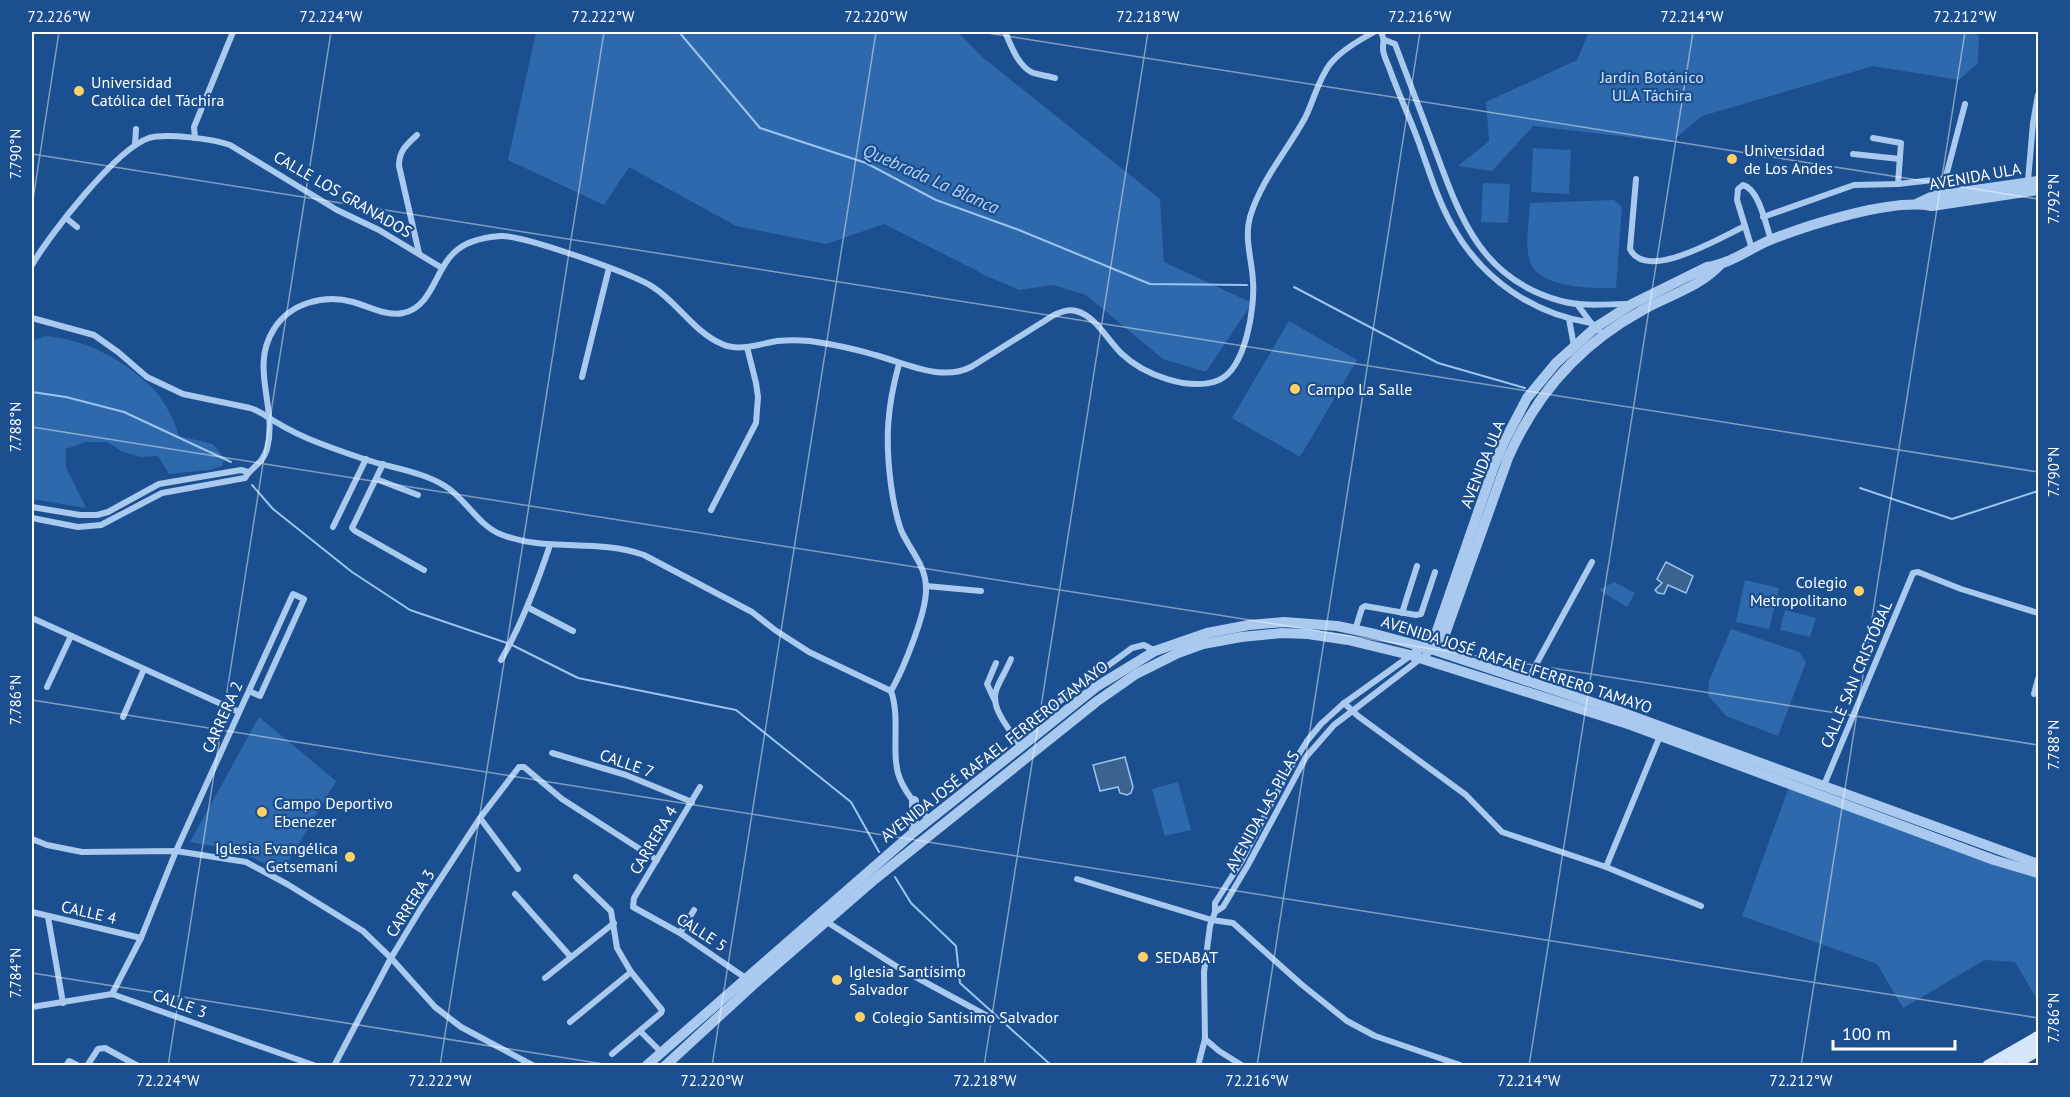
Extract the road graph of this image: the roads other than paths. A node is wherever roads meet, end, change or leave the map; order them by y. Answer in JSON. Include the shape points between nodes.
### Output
{"nodes":[{"id":1,"x":232,"y":32,"type":"edge"},
{"id":2,"x":1005,"y":32,"type":"edge"},
{"id":3,"x":1374,"y":32,"type":"edge"},
{"id":4,"x":1381,"y":32,"type":"edge"},
{"id":5,"x":1385,"y":40,"type":"junction"},
{"id":6,"x":1055,"y":78,"type":"dead end"},
{"id":7,"x":2038,"y":94,"type":"edge"},
{"id":8,"x":1965,"y":104,"type":"dead end"},
{"id":9,"x":136,"y":129,"type":"dead end"},
{"id":10,"x":417,"y":135,"type":"dead end"},
{"id":11,"x":195,"y":138,"type":"junction"},
{"id":12,"x":1874,"y":138,"type":"dead end"},
{"id":13,"x":135,"y":145,"type":"junction"},
{"id":14,"x":1853,"y":153,"type":"dead end"},
{"id":15,"x":1900,"y":159,"type":"junction"},
{"id":16,"x":1636,"y":179,"type":"dead end"},
{"id":17,"x":2033,"y":181,"type":"edge"},
{"id":18,"x":1898,"y":184,"type":"junction"},
{"id":19,"x":2038,"y":190,"type":"edge"},
{"id":20,"x":1918,"y":203,"type":"junction"},
{"id":21,"x":1763,"y":217,"type":"junction"},
{"id":22,"x":66,"y":218,"type":"junction"},
{"id":23,"x":1745,"y":226,"type":"junction"},
{"id":24,"x":77,"y":227,"type":"dead end"},
{"id":25,"x":1771,"y":240,"type":"junction"},
{"id":26,"x":1752,"y":249,"type":"junction"},
{"id":27,"x":419,"y":253,"type":"junction"},
{"id":28,"x":32,"y":265,"type":"edge"},
{"id":29,"x":1720,"y":265,"type":"junction"},
{"id":30,"x":442,"y":268,"type":"junction"},
{"id":31,"x":609,"y":268,"type":"junction"},
{"id":32,"x":1577,"y":304,"type":"junction"},
{"id":33,"x":1632,"y":304,"type":"junction"},
{"id":34,"x":32,"y":318,"type":"edge"},
{"id":35,"x":1569,"y":319,"type":"junction"},
{"id":36,"x":1597,"y":328,"type":"junction"},
{"id":37,"x":1574,"y":346,"type":"junction"},
{"id":38,"x":747,"y":347,"type":"junction"},
{"id":39,"x":899,"y":364,"type":"junction"},
{"id":40,"x":582,"y":377,"type":"dead end"},
{"id":41,"x":271,"y":419,"type":"junction"},
{"id":42,"x":366,"y":459,"type":"junction"},
{"id":43,"x":383,"y":464,"type":"junction"},
{"id":44,"x":248,"y":472,"type":"junction"},
{"id":45,"x":376,"y":479,"type":"junction"},
{"id":46,"x":418,"y":495,"type":"dead end"},
{"id":47,"x":32,"y":507,"type":"edge"},
{"id":48,"x":711,"y":510,"type":"dead end"},
{"id":49,"x":32,"y":518,"type":"edge"},
{"id":50,"x":333,"y":527,"type":"dead end"},
{"id":51,"x":550,"y":545,"type":"junction"},
{"id":52,"x":1593,"y":562,"type":"dead end"},
{"id":53,"x":1417,"y":566,"type":"dead end"},
{"id":54,"x":424,"y":570,"type":"dead end"},
{"id":55,"x":1435,"y":572,"type":"dead end"},
{"id":56,"x":926,"y":586,"type":"junction"},
{"id":57,"x":981,"y":591,"type":"dead end"},
{"id":58,"x":527,"y":607,"type":"junction"},
{"id":59,"x":1402,"y":613,"type":"junction"},
{"id":60,"x":2038,"y":613,"type":"edge"},
{"id":61,"x":32,"y":618,"type":"edge"},
{"id":62,"x":1355,"y":630,"type":"junction"},
{"id":63,"x":573,"y":631,"type":"dead end"},
{"id":64,"x":71,"y":636,"type":"junction"},
{"id":65,"x":1426,"y":648,"type":"junction"},
{"id":66,"x":1415,"y":657,"type":"junction"},
{"id":67,"x":1011,"y":659,"type":"dead end"},
{"id":68,"x":501,"y":660,"type":"dead end"},
{"id":69,"x":996,"y":663,"type":"dead end"},
{"id":70,"x":144,"y":669,"type":"junction"},
{"id":71,"x":2038,"y":679,"type":"edge"},
{"id":72,"x":1527,"y":681,"type":"junction"},
{"id":73,"x":47,"y":687,"type":"dead end"},
{"id":74,"x":249,"y":691,"type":"junction"},
{"id":75,"x":891,"y":691,"type":"junction"},
{"id":76,"x":2034,"y":694,"type":"dead end"},
{"id":77,"x":994,"y":699,"type":"junction"},
{"id":78,"x":1344,"y":703,"type":"junction"},
{"id":79,"x":1352,"y":710,"type":"junction"},
{"id":80,"x":239,"y":712,"type":"junction"},
{"id":81,"x":123,"y":717,"type":"dead end"},
{"id":82,"x":1660,"y":736,"type":"junction"},
{"id":83,"x":1021,"y":747,"type":"junction"},
{"id":84,"x":552,"y":753,"type":"dead end"},
{"id":85,"x":1824,"y":785,"type":"junction"},
{"id":86,"x":700,"y":787,"type":"dead end"},
{"id":87,"x":914,"y":801,"type":"junction"},
{"id":88,"x":692,"y":802,"type":"junction"},
{"id":89,"x":480,"y":818,"type":"junction"},
{"id":90,"x":933,"y":824,"type":"junction"},
{"id":91,"x":914,"y":832,"type":"junction"},
{"id":92,"x":32,"y":838,"type":"edge"},
{"id":93,"x":176,"y":852,"type":"junction"},
{"id":94,"x":657,"y":860,"type":"junction"},
{"id":95,"x":2038,"y":864,"type":"edge"},
{"id":96,"x":1606,"y":867,"type":"junction"},
{"id":97,"x":518,"y":869,"type":"dead end"},
{"id":98,"x":2038,"y":873,"type":"edge"},
{"id":99,"x":576,"y":877,"type":"dead end"},
{"id":100,"x":1077,"y":879,"type":"dead end"},
{"id":101,"x":515,"y":894,"type":"dead end"},
{"id":102,"x":1701,"y":906,"type":"dead end"},
{"id":103,"x":633,"y":907,"type":"joint"},
{"id":104,"x":694,"y":910,"type":"dead end"},
{"id":105,"x":32,"y":912,"type":"edge"},
{"id":106,"x":1215,"y":912,"type":"junction"},
{"id":107,"x":48,"y":917,"type":"junction"},
{"id":108,"x":1212,"y":920,"type":"junction"},
{"id":109,"x":827,"y":922,"type":"junction"},
{"id":110,"x":614,"y":923,"type":"junction"},
{"id":111,"x":680,"y":933,"type":"junction"},
{"id":112,"x":141,"y":938,"type":"junction"},
{"id":113,"x":570,"y":956,"type":"junction"},
{"id":114,"x":391,"y":958,"type":"junction"},
{"id":115,"x":631,"y":972,"type":"junction"},
{"id":116,"x":545,"y":978,"type":"dead end"},
{"id":117,"x":749,"y":981,"type":"junction"},
{"id":118,"x":112,"y":994,"type":"junction"},
{"id":119,"x":63,"y":1003,"type":"junction"},
{"id":120,"x":32,"y":1007,"type":"edge"},
{"id":121,"x":991,"y":1018,"type":"dead end"},
{"id":122,"x":570,"y":1022,"type":"dead end"},
{"id":123,"x":640,"y":1030,"type":"junction"},
{"id":124,"x":2038,"y":1037,"type":"edge"},
{"id":125,"x":1205,"y":1039,"type":"junction"},
{"id":126,"x":2038,"y":1050,"type":"edge"},
{"id":127,"x":661,"y":1052,"type":"junction"},
{"id":128,"x":612,"y":1053,"type":"dead end"},
{"id":129,"x":291,"y":1058,"type":"junction"},
{"id":130,"x":66,"y":1065,"type":"edge"},
{"id":131,"x":79,"y":1065,"type":"edge"},
{"id":132,"x":90,"y":1065,"type":"edge"},
{"id":133,"x":138,"y":1065,"type":"edge"},
{"id":134,"x":288,"y":1065,"type":"edge"},
{"id":135,"x":316,"y":1065,"type":"edge"},
{"id":136,"x":334,"y":1065,"type":"edge"},
{"id":137,"x":534,"y":1065,"type":"edge"},
{"id":138,"x":646,"y":1065,"type":"edge"},
{"id":139,"x":665,"y":1065,"type":"edge"},
{"id":140,"x":1198,"y":1065,"type":"edge"},
{"id":141,"x":1243,"y":1065,"type":"edge"},
{"id":142,"x":1460,"y":1065,"type":"edge"},
{"id":143,"x":1988,"y":1065,"type":"edge"},
{"id":144,"x":2012,"y":1065,"type":"edge"}],
"edges":[{"from":1,"to":11,"type":"street","via":[[194,127]]},
{"from":2,"to":6,"type":"street","via":[[1022,64],[1031,72]]},
{"from":3,"to":39,"type":"street","via":[[1353,43],[1328,67],[1305,117],[1256,201],[1249,219],[1253,298],[1247,335],[1233,369],[1220,379],[1194,384],[1166,379],[1122,354],[1086,316],[1067,310],[1033,326],[961,372],[949,374]]},
{"from":4,"to":5,"type":"street"},
{"from":5,"to":32,"type":"street","via":[[1395,44],[1458,211],[1478,245],[1522,285]]},
{"from":5,"to":35,"type":"street","via":[[1383,49],[1432,181],[1462,242],[1474,259],[1518,296]]},
{"from":7,"to":17,"type":"street","via":[[2033,123]]},
{"from":8,"to":18,"type":"street","via":[[1946,176]]},
{"from":9,"to":13,"type":"street"},
{"from":10,"to":27,"type":"street","via":[[402,149],[399,166]]},
{"from":11,"to":13,"type":"street","name":"CALLE LOS GRANADOS","via":[[150,138]]},
{"from":11,"to":27,"type":"street","name":"CALLE LOS GRANADOS","via":[[240,150],[337,210]]},
{"from":12,"to":15,"type":"street","via":[[1900,141]]},
{"from":13,"to":22,"type":"street","via":[[101,176]]},
{"from":14,"to":15,"type":"street"},
{"from":15,"to":18,"type":"street"},
{"from":16,"to":23,"type":"street","via":[[1630,249],[1639,258],[1679,258]]},
{"from":17,"to":20,"type":"street","name":"AVENIDA ULA","via":[[1933,196]]},
{"from":18,"to":21,"type":"street","via":[[1854,184]]},
{"from":19,"to":20,"type":"street","name":"AVENIDA ULA","via":[[1932,206]]},
{"from":20,"to":25,"type":"street","name":"AVENIDA ULA","via":[[1849,215]]},
{"from":21,"to":23,"type":"street","via":[[1755,194],[1743,186],[1736,194]]},
{"from":21,"to":25,"type":"street"},
{"from":22,"to":24,"type":"street"},
{"from":22,"to":28,"type":"street"},
{"from":23,"to":26,"type":"street"},
{"from":25,"to":26,"type":"street","name":"AVENIDA ULA"},
{"from":26,"to":29,"type":"street","name":"AVENIDA ULA"},
{"from":27,"to":30,"type":"street","name":"CALLE LOS GRANADOS"},
{"from":29,"to":33,"type":"street","name":"AVENIDA ULA","via":[[1707,267]]},
{"from":29,"to":36,"type":"street","name":"AVENIDA ULA","via":[[1709,277]]},
{"from":30,"to":31,"type":"street","via":[[452,254],[478,239],[503,236]]},
{"from":30,"to":41,"type":"street","via":[[420,303],[404,314],[332,300],[299,305],[285,315],[273,330],[263,362]]},
{"from":31,"to":38,"type":"street","via":[[653,287],[712,339],[731,348]]},
{"from":31,"to":40,"type":"street"},
{"from":32,"to":33,"type":"street"},
{"from":32,"to":36,"type":"street"},
{"from":33,"to":36,"type":"street","name":"AVENIDA ULA"},
{"from":34,"to":41,"type":"street","via":[[94,335],[147,377],[183,394],[250,408]]},
{"from":35,"to":36,"type":"street"},
{"from":35,"to":37,"type":"street"},
{"from":36,"to":37,"type":"street","name":"AVENIDA ULA"},
{"from":36,"to":65,"type":"street","name":"AVENIDA ULA","via":[[1526,420],[1508,458],[1445,634]]},
{"from":37,"to":65,"type":"street","name":"AVENIDA ULA","via":[[1527,398],[1515,419],[1494,466],[1437,631]]},
{"from":38,"to":39,"type":"street","via":[[810,341]]},
{"from":38,"to":48,"type":"street","via":[[758,397],[756,423]]},
{"from":39,"to":56,"type":"street","via":[[887,417],[888,462],[894,505]]},
{"from":41,"to":42,"type":"street","via":[[299,435]]},
{"from":41,"to":44,"type":"street","via":[[265,455]]},
{"from":42,"to":43,"type":"street"},
{"from":42,"to":50,"type":"street"},
{"from":43,"to":45,"type":"street"},
{"from":43,"to":51,"type":"street","via":[[445,485],[497,533]]},
{"from":44,"to":47,"type":"street","via":[[159,484],[97,515]]},
{"from":44,"to":49,"type":"street","via":[[245,478],[162,493],[101,525],[78,526]]},
{"from":45,"to":46,"type":"street"},
{"from":45,"to":54,"type":"street","via":[[352,528]]},
{"from":51,"to":58,"type":"street"},
{"from":51,"to":75,"type":"street","via":[[610,546],[644,555],[753,612],[809,652]]},
{"from":52,"to":72,"type":"street"},
{"from":53,"to":59,"type":"street"},
{"from":55,"to":59,"type":"street","via":[[1421,614]]},
{"from":56,"to":57,"type":"street"},
{"from":56,"to":75,"type":"street","via":[[921,615],[901,675]]},
{"from":58,"to":63,"type":"street"},
{"from":58,"to":68,"type":"street"},
{"from":59,"to":62,"type":"street","via":[[1365,606]]},
{"from":60,"to":85,"type":"street","name":"CALLE SAN CRISTÓBAL","via":[[1913,573]]},
{"from":61,"to":64,"type":"street"},
{"from":62,"to":65,"type":"street","name":"AVENIDA JOSÉ RAFAEL FERRERO TAMAYO"},
{"from":62,"to":83,"type":"street","name":"AVENIDA JOSÉ RAFAEL FERRERO TAMAYO","via":[[1284,622],[1198,635],[1155,651],[1096,687]]},
{"from":64,"to":70,"type":"street"},
{"from":64,"to":73,"type":"street"},
{"from":65,"to":66,"type":"street","name":"AVENIDA ULA"},
{"from":65,"to":72,"type":"street","name":"AVENIDA JOSÉ RAFAEL FERRERO TAMAYO"},
{"from":66,"to":78,"type":"street","name":"AVENIDA LAS PILAS"},
{"from":66,"to":79,"type":"street","name":"AVENIDA LAS PILAS"},
{"from":66,"to":82,"type":"street","name":"AVENIDA JOSÉ RAFAEL FERRERO TAMAYO"},
{"from":66,"to":90,"type":"street","name":"AVENIDA JOSÉ RAFAEL FERRERO TAMAYO","via":[[1308,633],[1271,633],[1203,644],[1153,665],[1117,687]]},
{"from":67,"to":77,"type":"street"},
{"from":69,"to":77,"type":"street","via":[[987,684]]},
{"from":70,"to":80,"type":"street"},
{"from":70,"to":81,"type":"street"},
{"from":71,"to":76,"type":"street"},
{"from":72,"to":85,"type":"street","name":"AVENIDA JOSÉ RAFAEL FERRERO TAMAYO"},
{"from":74,"to":74,"type":"street","name":"CARRERA 2","via":[[260,696],[304,599],[293,594]]},
{"from":74,"to":80,"type":"street","name":"CARRERA 2"},
{"from":75,"to":87,"type":"street","via":[[896,706],[899,779]]},
{"from":77,"to":83,"type":"street","via":[[995,707]]},
{"from":78,"to":79,"type":"street"},
{"from":78,"to":106,"type":"street","name":"AVENIDA LAS PILAS","via":[[1321,724],[1294,761],[1215,903]]},
{"from":79,"to":96,"type":"street","via":[[1466,795],[1502,832]]},
{"from":79,"to":106,"type":"street","name":"AVENIDA LAS PILAS","via":[[1306,757],[1253,858],[1223,907]]},
{"from":80,"to":93,"type":"street","name":"CARRERA 2"},
{"from":82,"to":96,"type":"street"},
{"from":82,"to":98,"type":"street","name":"AVENIDA JOSÉ RAFAEL FERRERO TAMAYO"},
{"from":83,"to":90,"type":"street","name":"AVENIDA JOSÉ RAFAEL FERRERO TAMAYO"},
{"from":84,"to":88,"type":"street","name":"CALLE 7","via":[[626,775]]},
{"from":85,"to":95,"type":"street","name":"AVENIDA JOSÉ RAFAEL FERRERO TAMAYO"},
{"from":86,"to":88,"type":"street","name":"CARRERA 4"},
{"from":87,"to":90,"type":"street"},
{"from":87,"to":91,"type":"street"},
{"from":88,"to":94,"type":"street","name":"CARRERA 4"},
{"from":89,"to":94,"type":"street","name":"CARRERA 3","via":[[516,769],[524,767],[561,799]]},
{"from":89,"to":97,"type":"street"},
{"from":89,"to":114,"type":"street","name":"CARRERA 3"},
{"from":90,"to":91,"type":"street","name":"AVENIDA JOSÉ RAFAEL FERRERO TAMAYO"},
{"from":90,"to":109,"type":"street","name":"AVENIDA JOSÉ RAFAEL FERRERO TAMAYO"},
{"from":91,"to":117,"type":"street","name":"AVENIDA JOSÉ RAFAEL FERRERO TAMAYO"},
{"from":92,"to":93,"type":"street","via":[[82,852]]},
{"from":93,"to":112,"type":"street","name":"CARRERA 2"},
{"from":93,"to":114,"type":"street","via":[[246,862],[363,931]]},
{"from":94,"to":103,"type":"street","name":"CARRERA 4","via":[[634,898]]},
{"from":96,"to":102,"type":"street"},
{"from":99,"to":110,"type":"street","via":[[611,911]]},
{"from":100,"to":108,"type":"street"},
{"from":101,"to":113,"type":"street"},
{"from":103,"to":111,"type":"street","name":"CALLE 5"},
{"from":104,"to":111,"type":"street"},
{"from":105,"to":107,"type":"street","name":"CALLE 4"},
{"from":106,"to":108,"type":"street","name":"AVENIDA LAS PILAS"},
{"from":107,"to":112,"type":"street","name":"CALLE 4"},
{"from":107,"to":119,"type":"street"},
{"from":108,"to":125,"type":"street","name":"AVENIDA LAS PILAS","via":[[1204,972]]},
{"from":108,"to":142,"type":"street","via":[[1233,923],[1347,1020],[1375,1036]]},
{"from":109,"to":117,"type":"street","name":"AVENIDA JOSÉ RAFAEL FERRERO TAMAYO"},
{"from":109,"to":121,"type":"street","via":[[899,968]]},
{"from":110,"to":113,"type":"street"},
{"from":110,"to":115,"type":"street","via":[[615,942]]},
{"from":111,"to":117,"type":"street","name":"CALLE 5"},
{"from":112,"to":118,"type":"street","name":"CARRERA 2"},
{"from":113,"to":116,"type":"street"},
{"from":114,"to":136,"type":"street","name":"CARRERA 3"},
{"from":114,"to":137,"type":"street","via":[[420,992],[461,1027]]},
{"from":115,"to":122,"type":"street"},
{"from":115,"to":123,"type":"street","via":[[662,1010]]},
{"from":117,"to":127,"type":"street","name":"AVENIDA JOSÉ RAFAEL FERRERO TAMAYO"},
{"from":117,"to":139,"type":"street","name":"AVENIDA JOSÉ RAFAEL FERRERO TAMAYO"},
{"from":118,"to":119,"type":"street"},
{"from":118,"to":129,"type":"street","name":"CALLE 3"},
{"from":119,"to":120,"type":"street"},
{"from":123,"to":127,"type":"street"},
{"from":123,"to":128,"type":"street"},
{"from":124,"to":143,"type":"main road"},
{"from":125,"to":140,"type":"street","name":"AVENIDA LAS PILAS"},
{"from":125,"to":141,"type":"street"},
{"from":126,"to":144,"type":"main road"},
{"from":127,"to":138,"type":"street","name":"AVENIDA JOSÉ RAFAEL FERRERO TAMAYO"},
{"from":129,"to":134,"type":"street"},
{"from":129,"to":135,"type":"street","name":"CALLE 3"},
{"from":130,"to":131,"type":"street","via":[[69,1061]]},
{"from":132,"to":133,"type":"street","via":[[98,1049],[105,1048]]}]}
